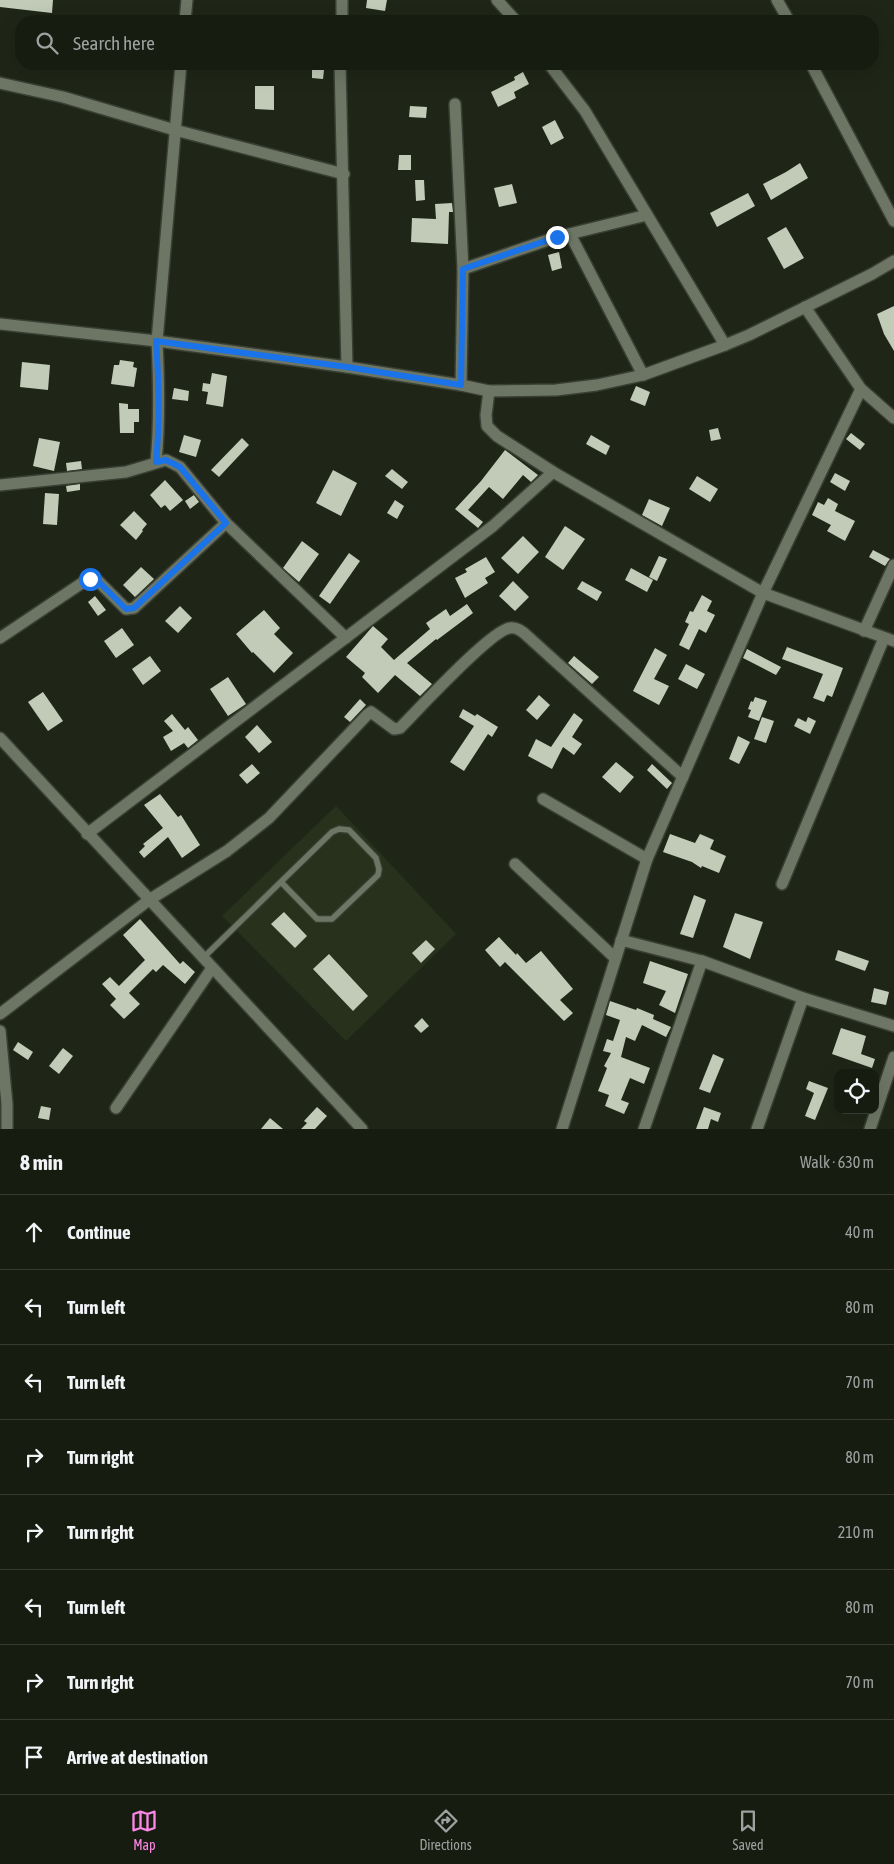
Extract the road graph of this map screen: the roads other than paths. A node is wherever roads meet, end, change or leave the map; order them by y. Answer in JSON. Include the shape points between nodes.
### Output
{"nodes":[{"id":1,"x":187,"y":0,"type":"edge"},
{"id":2,"x":342,"y":0,"type":"edge"},
{"id":3,"x":497,"y":0,"type":"edge"},
{"id":4,"x":777,"y":0,"type":"edge"},
{"id":5,"x":186,"y":15,"type":"edge"},
{"id":6,"x":342,"y":15,"type":"edge"},
{"id":7,"x":511,"y":15,"type":"edge"},
{"id":8,"x":786,"y":15,"type":"edge"},
{"id":9,"x":180,"y":70,"type":"edge"},
{"id":10,"x":340,"y":70,"type":"edge"},
{"id":11,"x":554,"y":70,"type":"edge"},
{"id":12,"x":814,"y":70,"type":"edge"},
{"id":13,"x":0,"y":83,"type":"edge"},
{"id":14,"x":454,"y":104,"type":"dead end"},
{"id":15,"x":175,"y":130,"type":"junction"},
{"id":16,"x":344,"y":174,"type":"junction"},
{"id":17,"x":647,"y":215,"type":"junction"},
{"id":18,"x":894,"y":221,"type":"edge"},
{"id":19,"x":570,"y":234,"type":"junction"},
{"id":20,"x":894,"y":261,"type":"edge"},
{"id":21,"x":463,"y":269,"type":"junction"},
{"id":22,"x":805,"y":307,"type":"junction"},
{"id":23,"x":0,"y":324,"type":"edge"},
{"id":24,"x":156,"y":341,"type":"junction"},
{"id":25,"x":725,"y":345,"type":"junction"},
{"id":26,"x":347,"y":367,"type":"junction"},
{"id":27,"x":643,"y":375,"type":"junction"},
{"id":28,"x":461,"y":385,"type":"junction"},
{"id":29,"x":861,"y":389,"type":"junction"},
{"id":30,"x":489,"y":391,"type":"junction"},
{"id":31,"x":894,"y":418,"type":"edge"},
{"id":32,"x":156,"y":462,"type":"junction"},
{"id":33,"x":553,"y":472,"type":"junction"},
{"id":34,"x":0,"y":485,"type":"edge"},
{"id":35,"x":226,"y":523,"type":"junction"},
{"id":36,"x":894,"y":565,"type":"edge"},
{"id":37,"x":763,"y":593,"type":"junction"},
{"id":38,"x":864,"y":631,"type":"junction"},
{"id":39,"x":0,"y":638,"type":"edge"},
{"id":40,"x":346,"y":638,"type":"junction"},
{"id":41,"x":889,"y":640,"type":"edge"},
{"id":42,"x":0,"y":738,"type":"edge"},
{"id":43,"x":683,"y":777,"type":"junction"},
{"id":44,"x":543,"y":799,"type":"dead end"},
{"id":45,"x":87,"y":834,"type":"junction"},
{"id":46,"x":647,"y":859,"type":"junction"},
{"id":47,"x":514,"y":864,"type":"dead end"},
{"id":48,"x":281,"y":882,"type":"junction"},
{"id":49,"x":782,"y":884,"type":"dead end"},
{"id":50,"x":149,"y":900,"type":"junction"},
{"id":51,"x":621,"y":940,"type":"junction"},
{"id":52,"x":203,"y":958,"type":"junction"},
{"id":53,"x":615,"y":958,"type":"junction"},
{"id":54,"x":702,"y":961,"type":"junction"},
{"id":55,"x":212,"y":968,"type":"junction"},
{"id":56,"x":803,"y":998,"type":"junction"},
{"id":57,"x":0,"y":1014,"type":"edge"},
{"id":58,"x":894,"y":1026,"type":"edge"},
{"id":59,"x":0,"y":1031,"type":"edge"},
{"id":60,"x":894,"y":1057,"type":"edge"},
{"id":61,"x":116,"y":1108,"type":"dead end"},
{"id":62,"x":7,"y":1129,"type":"edge"},
{"id":63,"x":362,"y":1129,"type":"edge"},
{"id":64,"x":562,"y":1129,"type":"edge"},
{"id":65,"x":644,"y":1129,"type":"edge"},
{"id":66,"x":757,"y":1129,"type":"edge"},
{"id":67,"x":870,"y":1129,"type":"edge"}],
"edges":[{"from":1,"to":5,"type":"street"},
{"from":2,"to":6,"type":"street"},
{"from":3,"to":7,"type":"street"},
{"from":4,"to":8,"type":"street"},
{"from":9,"to":15,"type":"street"},
{"from":10,"to":16,"type":"street"},
{"from":11,"to":17,"type":"street","via":[[585,111]]},
{"from":12,"to":18,"type":"street"},
{"from":13,"to":15,"type":"street","via":[[63,97]]},
{"from":14,"to":21,"type":"street"},
{"from":15,"to":16,"type":"street"},
{"from":15,"to":24,"type":"street"},
{"from":16,"to":26,"type":"street"},
{"from":17,"to":19,"type":"street"},
{"from":17,"to":25,"type":"street"},
{"from":19,"to":21,"type":"street"},
{"from":19,"to":27,"type":"street"},
{"from":20,"to":22,"type":"street"},
{"from":21,"to":28,"type":"street"},
{"from":22,"to":25,"type":"street"},
{"from":22,"to":29,"type":"street"},
{"from":23,"to":24,"type":"street"},
{"from":24,"to":26,"type":"street"},
{"from":24,"to":32,"type":"street","via":[[159,395]]},
{"from":25,"to":27,"type":"street"},
{"from":26,"to":28,"type":"street"},
{"from":27,"to":30,"type":"street","via":[[556,390]]},
{"from":28,"to":30,"type":"street"},
{"from":29,"to":31,"type":"street"},
{"from":29,"to":37,"type":"street"},
{"from":30,"to":33,"type":"street","via":[[487,426]]},
{"from":32,"to":34,"type":"street","via":[[126,472]]},
{"from":32,"to":35,"type":"street","via":[[166,460],[180,467]]},
{"from":33,"to":37,"type":"street"},
{"from":33,"to":40,"type":"street","via":[[494,526]]},
{"from":35,"to":39,"type":"street","via":[[134,608],[126,609],[98,581],[90,579]]},
{"from":35,"to":40,"type":"street"},
{"from":36,"to":38,"type":"street"},
{"from":37,"to":38,"type":"street"},
{"from":37,"to":43,"type":"street"},
{"from":38,"to":41,"type":"street"},
{"from":40,"to":45,"type":"street"},
{"from":41,"to":49,"type":"street"},
{"from":42,"to":45,"type":"street"},
{"from":43,"to":46,"type":"street"},
{"from":43,"to":50,"type":"street","via":[[524,633],[509,628],[502,630],[472,656],[400,728],[394,729],[372,712],[367,714],[269,818],[227,851]]},
{"from":44,"to":46,"type":"street"},
{"from":45,"to":50,"type":"street"},
{"from":46,"to":51,"type":"street"},
{"from":47,"to":53,"type":"street"},
{"from":48,"to":48,"type":"lane","via":[[332,832],[340,829],[350,830],[379,864],[378,874],[332,919],[318,919]]},
{"from":48,"to":52,"type":"lane"},
{"from":50,"to":52,"type":"street"},
{"from":50,"to":57,"type":"street"},
{"from":51,"to":53,"type":"street"},
{"from":51,"to":54,"type":"street"},
{"from":52,"to":55,"type":"street"},
{"from":53,"to":64,"type":"street"},
{"from":54,"to":56,"type":"street"},
{"from":54,"to":65,"type":"street"},
{"from":55,"to":61,"type":"street"},
{"from":55,"to":63,"type":"street"},
{"from":56,"to":58,"type":"street"},
{"from":56,"to":66,"type":"street"},
{"from":59,"to":62,"type":"street","via":[[8,1104]]},
{"from":60,"to":67,"type":"street"}]}
